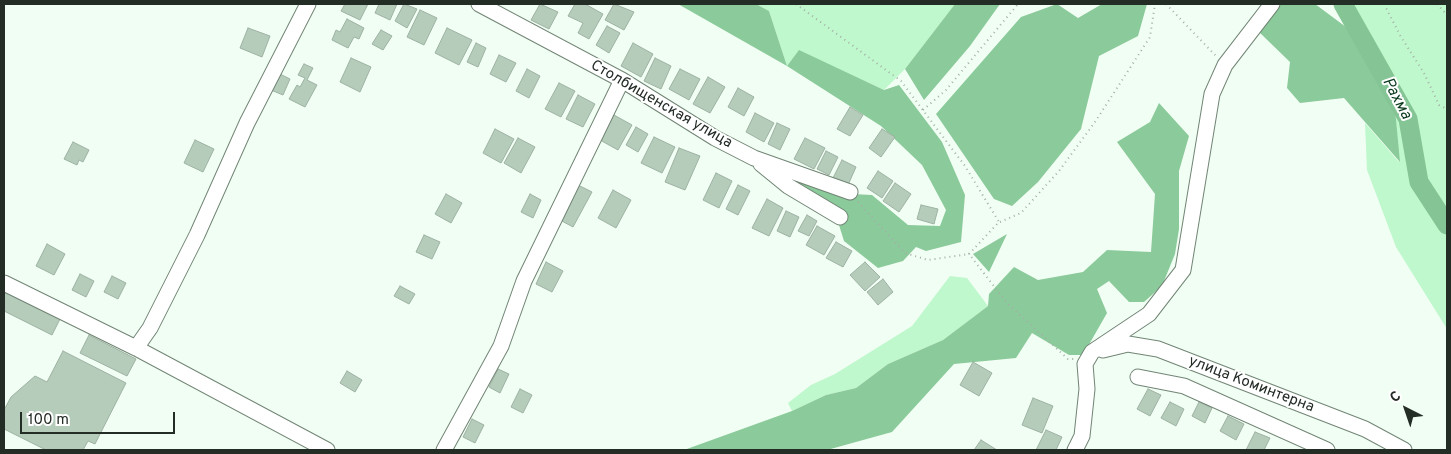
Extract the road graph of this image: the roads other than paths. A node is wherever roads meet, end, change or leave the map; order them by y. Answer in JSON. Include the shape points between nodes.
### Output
{"nodes":[{"id":1,"x":308,"y":4,"type":"edge"},
{"id":2,"x":479,"y":4,"type":"edge"},
{"id":3,"x":1272,"y":4,"type":"edge"},
{"id":4,"x":622,"y":80,"type":"junction"},
{"id":5,"x":754,"y":158,"type":"junction"},
{"id":6,"x":850,"y":192,"type":"road end"},
{"id":7,"x":840,"y":217,"type":"dead end"},
{"id":8,"x":4,"y":282,"type":"edge"},
{"id":9,"x":136,"y":348,"type":"junction"},
{"id":10,"x":1090,"y":355,"type":"junction"},
{"id":11,"x":1138,"y":377,"type":"dead end"},
{"id":12,"x":327,"y":450,"type":"edge"},
{"id":13,"x":444,"y":450,"type":"edge"},
{"id":14,"x":1075,"y":450,"type":"edge"},
{"id":15,"x":1327,"y":450,"type":"edge"},
{"id":16,"x":1404,"y":450,"type":"edge"}],
"edges":[{"from":1,"to":9,"type":"street","via":[[247,123],[197,235],[150,328]]},
{"from":2,"to":4,"type":"street","name":"Столбищенская улица"},
{"from":3,"to":10,"type":"street","via":[[1225,64],[1212,94],[1183,270],[1149,314]]},
{"from":4,"to":5,"type":"street","name":"Столбищенская улица","via":[[715,138]]},
{"from":4,"to":13,"type":"street","via":[[524,282],[501,346]]},
{"from":5,"to":6,"type":"street","name":"Столбищенская улица"},
{"from":5,"to":7,"type":"street","via":[[788,186]]},
{"from":8,"to":9,"type":"street"},
{"from":9,"to":12,"type":"street"},
{"from":10,"to":14,"type":"street","via":[[1085,364],[1087,389],[1082,436]]},
{"from":10,"to":16,"type":"street","name":"улица Коминтерна","via":[[1128,344],[1158,349],[1365,429]]},
{"from":11,"to":15,"type":"street","name":"улица Коминтерна","via":[[1184,386]]}]}
